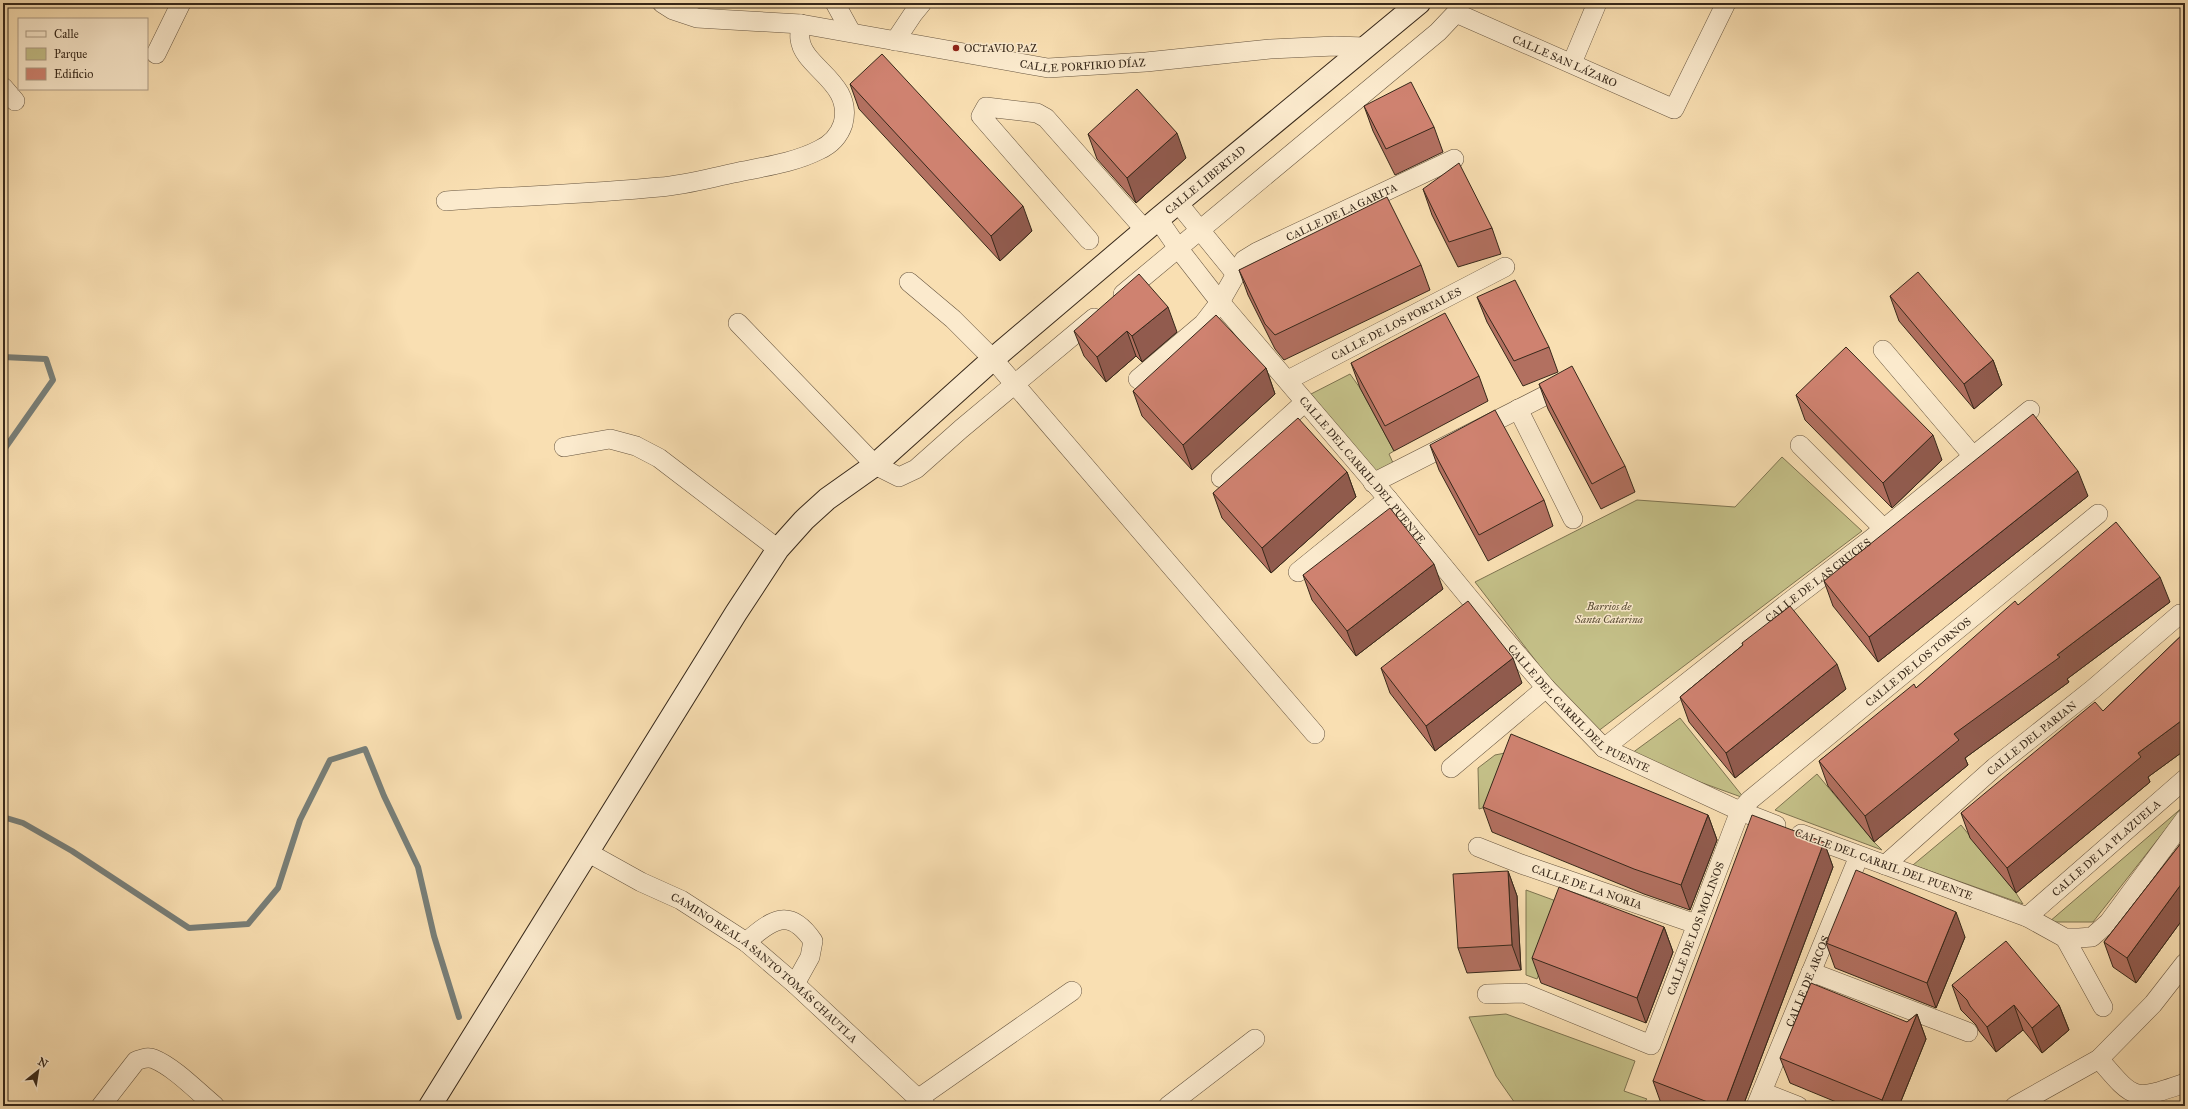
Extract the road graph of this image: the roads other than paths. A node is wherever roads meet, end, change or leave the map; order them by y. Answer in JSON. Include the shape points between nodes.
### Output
{"nodes":[{"id":1,"x":181,"y":3,"type":"edge"},
{"id":2,"x":662,"y":3,"type":"edge"},
{"id":3,"x":835,"y":3,"type":"edge"},
{"id":4,"x":922,"y":3,"type":"edge"},
{"id":5,"x":1419,"y":3,"type":"edge"},
{"id":6,"x":1597,"y":3,"type":"edge"},
{"id":7,"x":1726,"y":3,"type":"edge"},
{"id":8,"x":1458,"y":8,"type":"edge"},
{"id":9,"x":801,"y":24,"type":"junction"},
{"id":10,"x":851,"y":32,"type":"junction"},
{"id":11,"x":895,"y":42,"type":"junction"},
{"id":12,"x":1365,"y":47,"type":"junction"},
{"id":13,"x":156,"y":54,"type":"dead end"},
{"id":14,"x":1572,"y":63,"type":"junction"},
{"id":15,"x":1454,"y":159,"type":"dead end"},
{"id":16,"x":446,"y":201,"type":"dead end"},
{"id":17,"x":1178,"y":203,"type":"junction"},
{"id":18,"x":1152,"y":224,"type":"junction"},
{"id":19,"x":1199,"y":229,"type":"junction"},
{"id":20,"x":1089,"y":240,"type":"dead end"},
{"id":21,"x":1178,"y":248,"type":"junction"},
{"id":22,"x":1505,"y":267,"type":"dead end"},
{"id":23,"x":1235,"y":273,"type":"junction"},
{"id":24,"x":909,"y":282,"type":"dead end"},
{"id":25,"x":1220,"y":302,"type":"junction"},
{"id":26,"x":738,"y":323,"type":"dead end"},
{"id":27,"x":1884,"y":350,"type":"dead end"},
{"id":28,"x":993,"y":359,"type":"junction"},
{"id":29,"x":1138,"y":379,"type":"dead end"},
{"id":30,"x":1288,"y":380,"type":"junction"},
{"id":31,"x":1015,"y":384,"type":"junction"},
{"id":32,"x":1568,"y":385,"type":"edge"},
{"id":33,"x":1305,"y":402,"type":"junction"},
{"id":34,"x":1518,"y":409,"type":"junction"},
{"id":35,"x":2030,"y":410,"type":"dead end"},
{"id":36,"x":1800,"y":445,"type":"dead end"},
{"id":37,"x":564,"y":446,"type":"dead end"},
{"id":38,"x":1973,"y":456,"type":"junction"},
{"id":39,"x":874,"y":465,"type":"junction"},
{"id":40,"x":1221,"y":478,"type":"dead end"},
{"id":41,"x":1373,"y":483,"type":"junction"},
{"id":42,"x":1388,"y":499,"type":"junction"},
{"id":43,"x":2098,"y":514,"type":"dead end"},
{"id":44,"x":1573,"y":519,"type":"dead end"},
{"id":45,"x":1884,"y":529,"type":"junction"},
{"id":46,"x":778,"y":549,"type":"junction"},
{"id":47,"x":1298,"y":572,"type":"dead end"},
{"id":48,"x":2180,"y":614,"type":"dead end"},
{"id":49,"x":1546,"y":688,"type":"junction"},
{"id":50,"x":1315,"y":734,"type":"dead end"},
{"id":51,"x":1604,"y":748,"type":"junction"},
{"id":52,"x":1451,"y":768,"type":"dead end"},
{"id":53,"x":2185,"y":779,"type":"edge"},
{"id":54,"x":1740,"y":811,"type":"junction"},
{"id":55,"x":2185,"y":819,"type":"edge"},
{"id":56,"x":1478,"y":847,"type":"dead end"},
{"id":57,"x":587,"y":852,"type":"junction"},
{"id":58,"x":1859,"y":856,"type":"junction"},
{"id":59,"x":1885,"y":865,"type":"junction"},
{"id":60,"x":2027,"y":917,"type":"junction"},
{"id":61,"x":1696,"y":924,"type":"junction"},
{"id":62,"x":2065,"y":938,"type":"junction"},
{"id":63,"x":746,"y":942,"type":"junction"},
{"id":64,"x":2185,"y":963,"type":"edge"},
{"id":65,"x":1811,"y":972,"type":"junction"},
{"id":66,"x":795,"y":984,"type":"junction"},
{"id":67,"x":1072,"y":991,"type":"dead end"},
{"id":68,"x":1487,"y":994,"type":"dead end"},
{"id":69,"x":2103,"y":1007,"type":"dead end"},
{"id":70,"x":1968,"y":1032,"type":"edge"},
{"id":71,"x":1255,"y":1039,"type":"dead end"},
{"id":72,"x":2099,"y":1058,"type":"junction"},
{"id":73,"x":2185,"y":1083,"type":"edge"},
{"id":74,"x":1759,"y":1099,"type":"edge"},
{"id":75,"x":923,"y":1102,"type":"edge"},
{"id":76,"x":101,"y":1106,"type":"edge"},
{"id":77,"x":215,"y":1106,"type":"edge"},
{"id":78,"x":430,"y":1106,"type":"edge"},
{"id":79,"x":1168,"y":1106,"type":"edge"},
{"id":80,"x":1798,"y":1106,"type":"edge"},
{"id":81,"x":2015,"y":1106,"type":"edge"}],
"edges":[{"from":1,"to":13,"type":"street"},
{"from":2,"to":9,"type":"street","name":"CALLE PORFIRIO DÍAZ","via":[[673,10],[697,18]]},
{"from":3,"to":10,"type":"street"},
{"from":4,"to":11,"type":"street"},
{"from":5,"to":12,"type":"main road","name":"CALLE LIBERTAD"},
{"from":6,"to":14,"type":"street"},
{"from":7,"to":14,"type":"street","name":"CALLE SAN LÁZARO","via":[[1674,109]]},
{"from":8,"to":14,"type":"street","name":"CALLE SAN LÁZARO"},
{"from":8,"to":19,"type":"street","via":[[1438,32]]},
{"from":9,"to":10,"type":"street","name":"CALLE PORFIRIO DÍAZ"},
{"from":9,"to":16,"type":"street","via":[[800,39],[804,51],[834,83],[844,110],[843,124],[838,136],[818,151],[777,164],[662,187]]},
{"from":10,"to":11,"type":"street","name":"CALLE PORFIRIO DÍAZ"},
{"from":11,"to":12,"type":"street","name":"CALLE PORFIRIO DÍAZ","via":[[1048,68],[1130,63],[1270,49]]},
{"from":12,"to":17,"type":"main road","name":"CALLE LIBERTAD"},
{"from":15,"to":23,"type":"street","name":"CALLE DE LA GARITA","via":[[1257,252],[1244,260]]},
{"from":17,"to":18,"type":"main road","name":"CALLE LIBERTAD"},
{"from":17,"to":19,"type":"street"},
{"from":18,"to":20,"type":"street","name":"CALLE DEL CARRIL DEL PUENTE","via":[[1046,118],[1037,113],[986,107],[981,116]]},
{"from":18,"to":21,"type":"street","name":"CALLE DEL CARRIL DEL PUENTE"},
{"from":18,"to":28,"type":"main road","name":"CALLE LIBERTAD"},
{"from":19,"to":21,"type":"street"},
{"from":19,"to":23,"type":"street"},
{"from":21,"to":25,"type":"street","name":"CALLE DEL CARRIL DEL PUENTE"},
{"from":21,"to":31,"type":"street"},
{"from":22,"to":30,"type":"street","name":"CALLE DE LOS PORTALES"},
{"from":23,"to":25,"type":"street"},
{"from":24,"to":28,"type":"street"},
{"from":25,"to":29,"type":"street","via":[[1203,324]]},
{"from":25,"to":30,"type":"street","name":"CALLE DEL CARRIL DEL PUENTE"},
{"from":26,"to":39,"type":"street"},
{"from":27,"to":38,"type":"street"},
{"from":28,"to":31,"type":"street"},
{"from":28,"to":39,"type":"main road","name":"CALLE LIBERTAD"},
{"from":30,"to":33,"type":"street","name":"CALLE DEL CARRIL DEL PUENTE"},
{"from":31,"to":39,"type":"street","via":[[916,469],[899,477]]},
{"from":31,"to":50,"type":"street"},
{"from":32,"to":34,"type":"street"},
{"from":33,"to":40,"type":"street"},
{"from":33,"to":41,"type":"street","name":"CALLE DEL CARRIL DEL PUENTE"},
{"from":34,"to":41,"type":"street"},
{"from":34,"to":44,"type":"street"},
{"from":35,"to":38,"type":"street","name":"CALLE DE LAS CRUCES"},
{"from":36,"to":45,"type":"street"},
{"from":37,"to":46,"type":"street","via":[[610,439],[636,446],[659,458]]},
{"from":38,"to":45,"type":"street","name":"CALLE DE LAS CRUCES"},
{"from":39,"to":46,"type":"main road","name":"CALLE LIBERTAD","via":[[827,499]]},
{"from":41,"to":42,"type":"street","name":"CALLE DEL CARRIL DEL PUENTE"},
{"from":42,"to":47,"type":"street"},
{"from":42,"to":49,"type":"street","name":"CALLE DEL CARRIL DEL PUENTE","via":[[1465,605]]},
{"from":43,"to":54,"type":"street","name":"CALLE DE LOS TORNOS","via":[[1750,800]]},
{"from":45,"to":51,"type":"street","name":"CALLE DE LAS CRUCES"},
{"from":46,"to":57,"type":"main road","name":"CALLE LIBERTAD"},
{"from":48,"to":59,"type":"street","name":"CALLE DEL PARIAN","via":[[2093,689],[1995,767]]},
{"from":49,"to":51,"type":"street","name":"CALLE DEL CARRIL DEL PUENTE"},
{"from":49,"to":52,"type":"street"},
{"from":51,"to":54,"type":"street","name":"CALLE DEL CARRIL DEL PUENTE"},
{"from":53,"to":60,"type":"street","name":"CALLE DE LA PLAZUELA"},
{"from":54,"to":58,"type":"street","name":"CALLE DEL CARRIL DEL PUENTE"},
{"from":54,"to":61,"type":"street","name":"CALLE DE LOS MOLINOS"},
{"from":55,"to":62,"type":"street","via":[[2101,932],[2092,937]]},
{"from":56,"to":61,"type":"street","name":"CALLE DE LA NORIA"},
{"from":57,"to":63,"type":"street","name":"CAMINO REAL A SANTO TOMÁS CHAUTLA","via":[[641,882],[681,900]]},
{"from":57,"to":78,"type":"main road","name":"CALLE LIBERTAD"},
{"from":58,"to":59,"type":"street","name":"CALLE DEL CARRIL DEL PUENTE"},
{"from":58,"to":65,"type":"street","name":"CALLE DE ARCOS"},
{"from":59,"to":60,"type":"street","name":"CALLE DEL CARRIL DEL PUENTE"},
{"from":60,"to":62,"type":"street","name":"CALLE DEL CARRIL DEL PUENTE"},
{"from":61,"to":68,"type":"street","name":"CALLE DE LOS MOLINOS","via":[[1651,1045],[1524,993]]},
{"from":62,"to":69,"type":"street"},
{"from":63,"to":66,"type":"street","name":"CAMINO REAL A SANTO TOMÁS CHAUTLA"},
{"from":63,"to":66,"type":"street","via":[[769,923],[789,920],[803,927],[813,941],[810,957]]},
{"from":64,"to":72,"type":"street","via":[[2153,1004]]},
{"from":65,"to":70,"type":"street"},
{"from":65,"to":74,"type":"street","name":"CALLE DE ARCOS"},
{"from":66,"to":75,"type":"street","name":"CAMINO REAL A SANTO TOMÁS CHAUTLA"},
{"from":67,"to":75,"type":"street"},
{"from":71,"to":79,"type":"street"},
{"from":72,"to":73,"type":"street","via":[[2131,1092],[2150,1095]]},
{"from":72,"to":81,"type":"street"},
{"from":74,"to":80,"type":"street"},
{"from":76,"to":77,"type":"street","via":[[136,1061],[153,1058]]}]}
